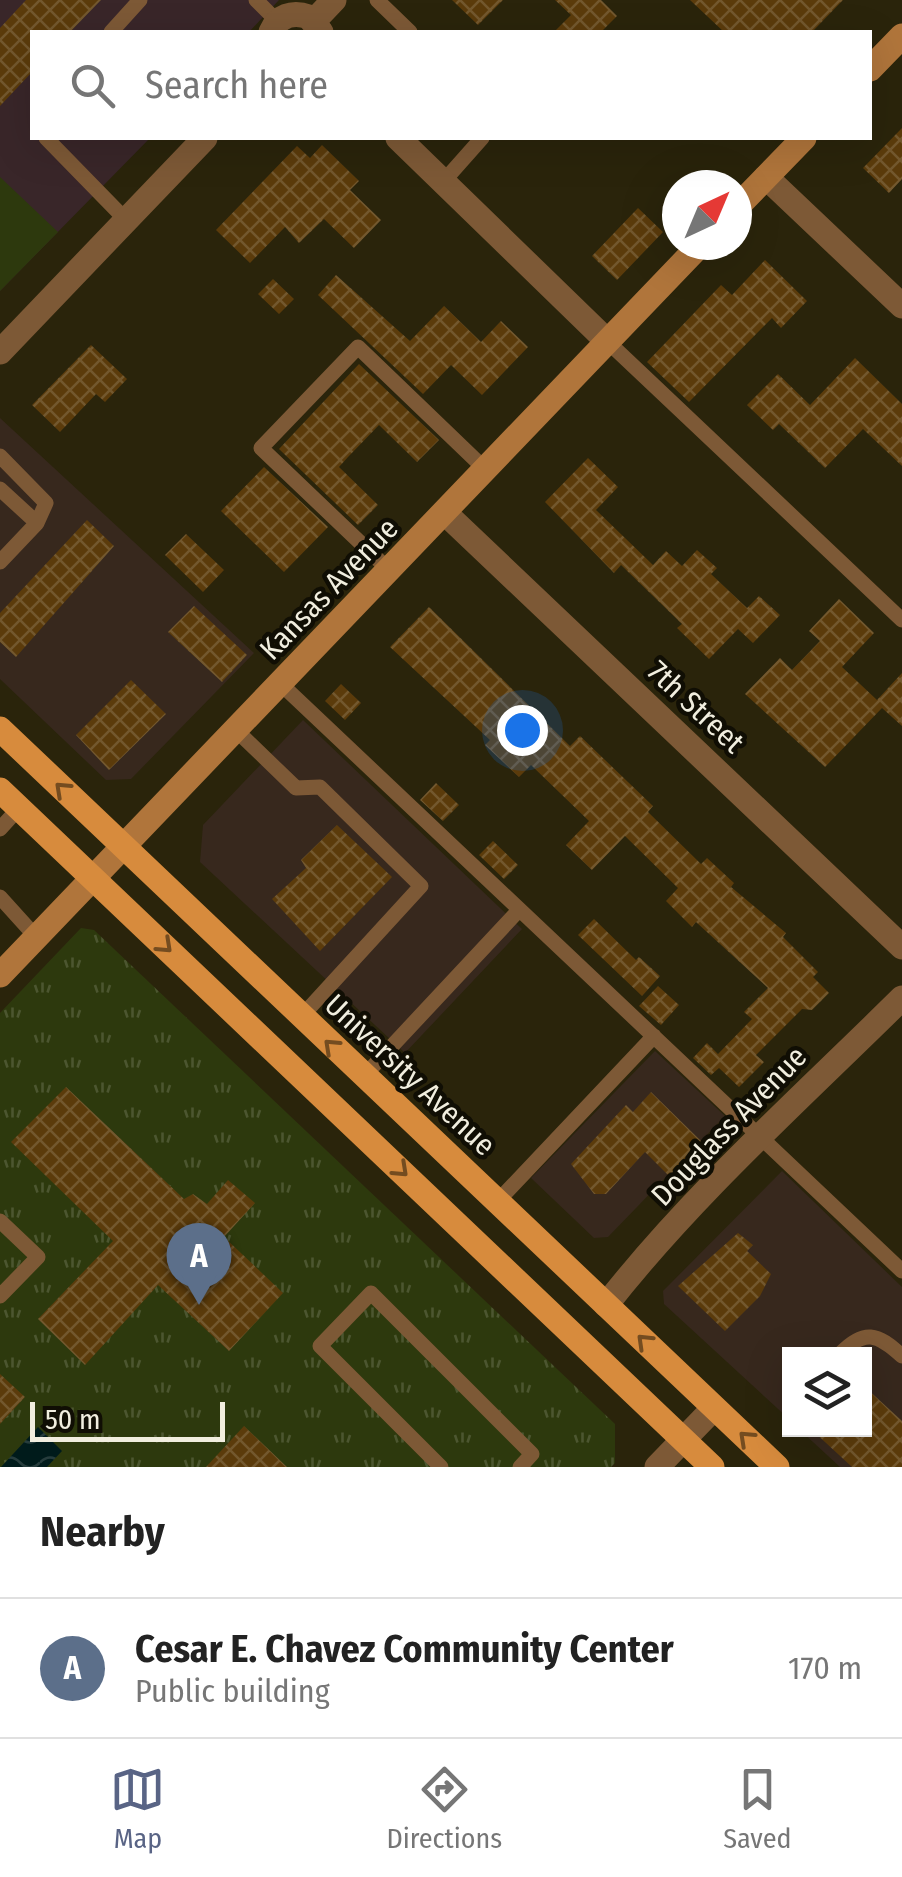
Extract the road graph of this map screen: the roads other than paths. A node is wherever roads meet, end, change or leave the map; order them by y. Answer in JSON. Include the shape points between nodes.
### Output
{"nodes":[{"id":1,"x":140,"y":0,"type":"edge"},
{"id":2,"x":256,"y":0,"type":"edge"},
{"id":3,"x":334,"y":0,"type":"edge"},
{"id":4,"x":377,"y":0,"type":"edge"},
{"id":5,"x":274,"y":27,"type":"edge"},
{"id":6,"x":317,"y":27,"type":"edge"},
{"id":7,"x":113,"y":30,"type":"edge"},
{"id":8,"x":408,"y":30,"type":"edge"},
{"id":9,"x":902,"y":36,"type":"edge"},
{"id":10,"x":872,"y":68,"type":"edge"},
{"id":11,"x":48,"y":140,"type":"edge"},
{"id":12,"x":204,"y":140,"type":"edge"},
{"id":13,"x":400,"y":140,"type":"edge"},
{"id":14,"x":480,"y":140,"type":"edge"},
{"id":15,"x":802,"y":140,"type":"edge"},
{"id":16,"x":766,"y":176,"type":"junction"},
{"id":17,"x":443,"y":182,"type":"junction"},
{"id":18,"x":752,"y":191,"type":"edge"},
{"id":19,"x":126,"y":220,"type":"junction"},
{"id":20,"x":686,"y":260,"type":"edge"},
{"id":21,"x":902,"y":306,"type":"edge"},
{"id":22,"x":608,"y":342,"type":"junction"},
{"id":23,"x":0,"y":352,"type":"edge"},
{"id":24,"x":0,"y":456,"type":"edge"},
{"id":25,"x":487,"y":471,"type":"junction"},
{"id":26,"x":0,"y":488,"type":"edge"},
{"id":27,"x":446,"y":514,"type":"junction"},
{"id":28,"x":37,"y":523,"type":"junction"},
{"id":29,"x":0,"y":562,"type":"edge"},
{"id":30,"x":391,"y":572,"type":"junction"},
{"id":31,"x":902,"y":620,"type":"edge"},
{"id":32,"x":282,"y":685,"type":"junction"},
{"id":33,"x":0,"y":730,"type":"edge"},
{"id":34,"x":238,"y":731,"type":"junction"},
{"id":35,"x":10,"y":799,"type":"edge"},
{"id":36,"x":0,"y":830,"type":"edge"},
{"id":37,"x":125,"y":848,"type":"junction"},
{"id":38,"x":94,"y":879,"type":"junction"},
{"id":39,"x":0,"y":897,"type":"edge"},
{"id":40,"x":518,"y":910,"type":"junction"},
{"id":41,"x":37,"y":938,"type":"junction"},
{"id":42,"x":902,"y":946,"type":"edge"},
{"id":43,"x":0,"y":975,"type":"edge"},
{"id":44,"x":902,"y":998,"type":"edge"},
{"id":45,"x":300,"y":1018,"type":"junction"},
{"id":46,"x":654,"y":1036,"type":"junction"},
{"id":47,"x":364,"y":1076,"type":"junction"},
{"id":48,"x":761,"y":1138,"type":"junction"},
{"id":49,"x":497,"y":1202,"type":"junction"},
{"id":50,"x":0,"y":1221,"type":"edge"},
{"id":51,"x":902,"y":1271,"type":"edge"},
{"id":52,"x":0,"y":1296,"type":"edge"},
{"id":53,"x":606,"y":1305,"type":"junction"},
{"id":54,"x":847,"y":1347,"type":"edge"},
{"id":55,"x":902,"y":1356,"type":"edge"},
{"id":56,"x":714,"y":1408,"type":"junction"},
{"id":57,"x":683,"y":1440,"type":"junction"},
{"id":58,"x":441,"y":1467,"type":"edge"},
{"id":59,"x":520,"y":1467,"type":"edge"},
{"id":60,"x":657,"y":1467,"type":"edge"},
{"id":61,"x":712,"y":1467,"type":"edge"},
{"id":62,"x":777,"y":1467,"type":"edge"}],
"edges":[{"from":1,"to":7,"type":"lane"},
{"from":2,"to":5,"type":"lane"},
{"from":3,"to":6,"type":"street"},
{"from":4,"to":8,"type":"lane"},
{"from":5,"to":6,"type":"street","via":[[292,14]]},
{"from":9,"to":10,"type":"street"},
{"from":11,"to":19,"type":"lane"},
{"from":12,"to":19,"type":"street"},
{"from":13,"to":17,"type":"street"},
{"from":14,"to":17,"type":"lane"},
{"from":15,"to":16,"type":"street"},
{"from":16,"to":18,"type":"street"},
{"from":16,"to":21,"type":"street"},
{"from":17,"to":22,"type":"street"},
{"from":19,"to":23,"type":"street"},
{"from":20,"to":22,"type":"street","name":"Kansas Avenue"},
{"from":22,"to":25,"type":"street","name":"Kansas Avenue"},
{"from":22,"to":31,"type":"lane"},
{"from":24,"to":28,"type":"lane","via":[[46,502]]},
{"from":25,"to":27,"type":"street","name":"Kansas Avenue"},
{"from":25,"to":30,"type":"lane","via":[[358,347],[261,448]]},
{"from":26,"to":28,"type":"lane"},
{"from":27,"to":30,"type":"street","name":"Kansas Avenue"},
{"from":27,"to":42,"type":"street","name":"7th Street"},
{"from":28,"to":29,"type":"lane"},
{"from":30,"to":32,"type":"street","name":"Kansas Avenue"},
{"from":32,"to":34,"type":"street","name":"Kansas Avenue"},
{"from":32,"to":40,"type":"lane"},
{"from":37,"to":33,"type":"main road","name":"University Avenue","one_way":true},
{"from":34,"to":37,"type":"street","name":"Kansas Avenue"},
{"from":34,"to":45,"type":"lane","via":[[296,788],[320,787],[421,886]]},
{"from":35,"to":36,"type":"lane"},
{"from":35,"to":38,"type":"main road"},
{"from":37,"to":38,"type":"street","name":"Kansas Avenue"},
{"from":37,"to":45,"type":"main road","name":"University Avenue"},
{"from":38,"to":41,"type":"street","name":"Kansas Avenue"},
{"from":38,"to":57,"type":"main road","one_way":true},
{"from":39,"to":41,"type":"lane"},
{"from":40,"to":46,"type":"lane"},
{"from":40,"to":47,"type":"lane"},
{"from":41,"to":43,"type":"street","name":"Kansas Avenue"},
{"from":44,"to":48,"type":"street","name":"Douglass Avenue"},
{"from":47,"to":45,"type":"main road","name":"University Avenue","one_way":true},
{"from":46,"to":48,"type":"lane"},
{"from":46,"to":49,"type":"lane"},
{"from":47,"to":49,"type":"main road","name":"University Avenue"},
{"from":48,"to":51,"type":"lane"},
{"from":48,"to":53,"type":"street","name":"Douglass Avenue"},
{"from":49,"to":53,"type":"main road","name":"University Avenue"},
{"from":50,"to":52,"type":"lane","via":[[38,1257]]},
{"from":56,"to":53,"type":"main road","name":"University Avenue","one_way":true},
{"from":54,"to":55,"type":"lane","via":[[869,1334]]},
{"from":56,"to":57,"type":"street"},
{"from":62,"to":56,"type":"main road","name":"University Avenue","one_way":true},
{"from":57,"to":60,"type":"street"},
{"from":57,"to":61,"type":"main road"},
{"from":58,"to":59,"type":"lane","via":[[320,1346],[371,1292],[532,1454]]}]}
